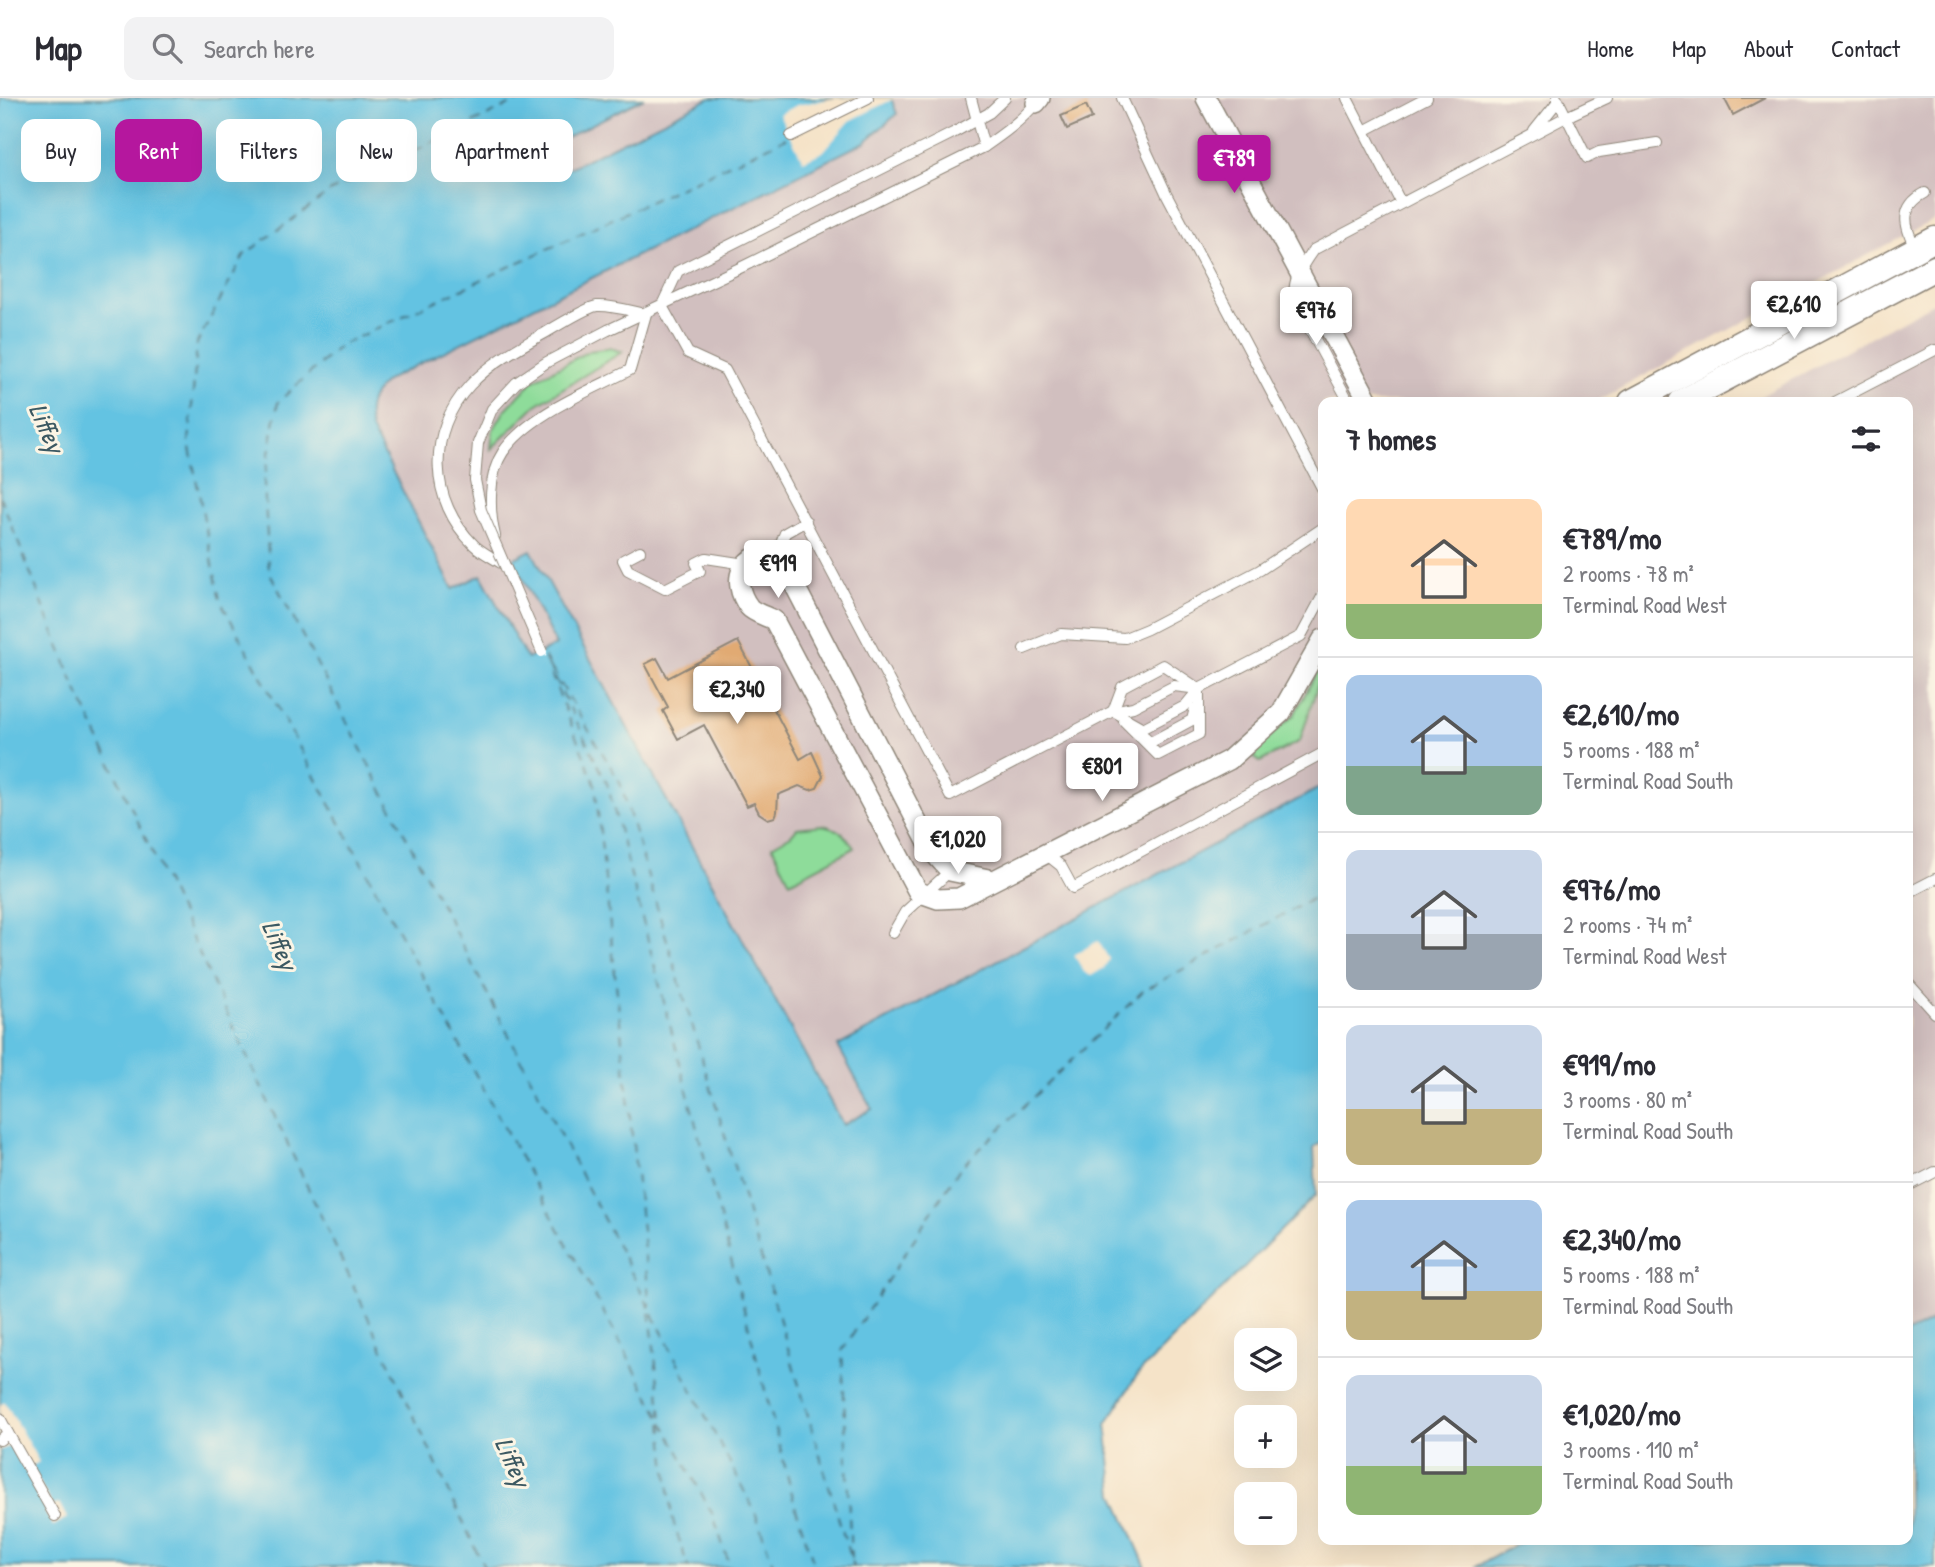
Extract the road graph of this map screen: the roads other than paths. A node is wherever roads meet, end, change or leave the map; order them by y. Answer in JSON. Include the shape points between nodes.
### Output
{"nodes":[{"id":1,"x":868,"y":98,"type":"edge"},
{"id":2,"x":971,"y":98,"type":"edge"},
{"id":3,"x":1005,"y":98,"type":"edge"},
{"id":4,"x":1122,"y":98,"type":"edge"},
{"id":5,"x":1206,"y":98,"type":"edge"},
{"id":6,"x":1347,"y":98,"type":"edge"},
{"id":7,"x":1427,"y":98,"type":"edge"},
{"id":8,"x":1607,"y":98,"type":"edge"},
{"id":9,"x":1558,"y":99,"type":"edge"},
{"id":10,"x":1035,"y":100,"type":"edge"},
{"id":11,"x":1566,"y":117,"type":"junction"},
{"id":12,"x":976,"y":121,"type":"junction"},
{"id":13,"x":1364,"y":131,"type":"junction"},
{"id":14,"x":1532,"y":134,"type":"junction"},
{"id":15,"x":791,"y":136,"type":"dead end"},
{"id":16,"x":1657,"y":143,"type":"dead end"},
{"id":17,"x":984,"y":146,"type":"junction"},
{"id":18,"x":1925,"y":193,"type":"dead end"},
{"id":19,"x":1401,"y":203,"type":"junction"},
{"id":20,"x":1926,"y":244,"type":"edge"},
{"id":21,"x":1935,"y":268,"type":"edge"},
{"id":22,"x":1298,"y":272,"type":"junction"},
{"id":23,"x":662,"y":306,"type":"junction"},
{"id":24,"x":646,"y":314,"type":"junction"},
{"id":25,"x":1935,"y":350,"type":"edge"},
{"id":26,"x":1346,"y":397,"type":"edge"},
{"id":27,"x":1366,"y":397,"type":"edge"},
{"id":28,"x":1640,"y":397,"type":"edge"},
{"id":29,"x":1690,"y":397,"type":"edge"},
{"id":30,"x":1845,"y":397,"type":"edge"},
{"id":31,"x":1318,"y":481,"type":"edge"},
{"id":32,"x":806,"y":521,"type":"junction"},
{"id":33,"x":1318,"y":531,"type":"edge"},
{"id":34,"x":640,"y":551,"type":"dead end"},
{"id":35,"x":776,"y":555,"type":"junction"},
{"id":36,"x":501,"y":563,"type":"junction"},
{"id":37,"x":745,"y":564,"type":"junction"},
{"id":38,"x":1318,"y":605,"type":"edge"},
{"id":39,"x":1318,"y":648,"type":"edge"},
{"id":40,"x":1024,"y":649,"type":"dead end"},
{"id":41,"x":1199,"y":689,"type":"junction"},
{"id":42,"x":1113,"y":711,"type":"junction"},
{"id":43,"x":868,"y":727,"type":"junction"},
{"id":44,"x":839,"y":742,"type":"junction"},
{"id":45,"x":1318,"y":756,"type":"edge"},
{"id":46,"x":1046,"y":854,"type":"junction"},
{"id":47,"x":950,"y":871,"type":"junction"},
{"id":48,"x":1935,"y":879,"type":"edge"},
{"id":49,"x":993,"y":880,"type":"junction"},
{"id":50,"x":1913,"y":891,"type":"edge"},
{"id":51,"x":924,"y":894,"type":"junction"},
{"id":52,"x":893,"y":933,"type":"dead end"},
{"id":53,"x":1913,"y":989,"type":"edge"},
{"id":54,"x":1935,"y":1013,"type":"edge"},
{"id":55,"x":1935,"y":1172,"type":"edge"},
{"id":56,"x":1913,"y":1183,"type":"edge"},
{"id":57,"x":0,"y":1418,"type":"edge"},
{"id":58,"x":4,"y":1436,"type":"edge"},
{"id":59,"x":55,"y":1516,"type":"dead end"}],
"edges":[{"from":1,"to":15,"type":"lane"},
{"from":2,"to":12,"type":"lane"},
{"from":3,"to":12,"type":"lane"},
{"from":4,"to":31,"type":"lane","via":[[1170,202]]},
{"from":5,"to":22,"type":"street"},
{"from":6,"to":13,"type":"lane"},
{"from":7,"to":13,"type":"lane"},
{"from":8,"to":11,"type":"lane"},
{"from":9,"to":11,"type":"lane"},
{"from":9,"to":14,"type":"lane"},
{"from":10,"to":17,"type":"lane","via":[[1005,133]]},
{"from":11,"to":14,"type":"lane"},
{"from":11,"to":16,"type":"lane","via":[[1587,158]]},
{"from":12,"to":17,"type":"lane"},
{"from":12,"to":23,"type":"lane","via":[[678,271]]},
{"from":13,"to":19,"type":"lane"},
{"from":14,"to":19,"type":"lane"},
{"from":17,"to":23,"type":"lane"},
{"from":18,"to":20,"type":"lane","via":[[1910,204],[1906,216],[1909,233]]},
{"from":19,"to":22,"type":"lane","via":[[1313,250]]},
{"from":20,"to":28,"type":"street"},
{"from":21,"to":29,"type":"street"},
{"from":22,"to":26,"type":"lane","via":[[1293,295],[1296,304]]},
{"from":22,"to":27,"type":"street"},
{"from":23,"to":24,"type":"lane"},
{"from":23,"to":32,"type":"lane","via":[[688,353],[725,370]]},
{"from":24,"to":36,"type":"lane","via":[[630,370],[540,418],[502,454],[493,481],[490,514]]},
{"from":24,"to":36,"type":"lane","via":[[596,306],[489,367],[455,405],[439,448],[438,474],[444,499],[475,547]]},
{"from":24,"to":36,"type":"lane","bridge":true,"via":[[547,362],[516,383],[492,409],[478,443],[475,480],[481,510],[542,652]]},
{"from":25,"to":30,"type":"lane"},
{"from":32,"to":35,"type":"lane","via":[[785,533]]},
{"from":32,"to":42,"type":"lane","via":[[950,796]]},
{"from":33,"to":40,"type":"lane","via":[[1260,570],[1125,638],[1061,634]]},
{"from":34,"to":37,"type":"lane","via":[[623,560],[628,570],[665,589],[700,571],[696,563],[706,558]]},
{"from":35,"to":37,"type":"street","via":[[766,554]]},
{"from":35,"to":43,"type":"street"},
{"from":37,"to":44,"type":"street","via":[[738,585],[750,609],[774,620]]},
{"from":38,"to":41,"type":"lane","via":[[1301,636]]},
{"from":39,"to":46,"type":"street","via":[[1281,713],[1229,760]]},
{"from":41,"to":42,"type":"lane","via":[[1174,686],[1133,707]]},
{"from":41,"to":42,"type":"lane","via":[[1185,706],[1143,728]]},
{"from":41,"to":42,"type":"lane","via":[[1163,665],[1122,687]]},
{"from":41,"to":42,"type":"lane","via":[[1192,720],[1151,742]]},
{"from":41,"to":42,"type":"lane","via":[[1199,734],[1158,755]]},
{"from":43,"to":44,"type":"street"},
{"from":43,"to":47,"type":"street","via":[[932,851]]},
{"from":44,"to":51,"type":"street","via":[[918,892]]},
{"from":45,"to":46,"type":"lane","via":[[1073,888],[1061,866]]},
{"from":46,"to":49,"type":"street"},
{"from":47,"to":49,"type":"street"},
{"from":47,"to":51,"type":"lane"},
{"from":48,"to":50,"type":"lane"},
{"from":49,"to":51,"type":"street","via":[[959,898]]},
{"from":51,"to":52,"type":"lane","via":[[905,912]]},
{"from":53,"to":54,"type":"lane"},
{"from":55,"to":56,"type":"lane"},
{"from":57,"to":58,"type":"lane"},
{"from":58,"to":59,"type":"lane"}]}
